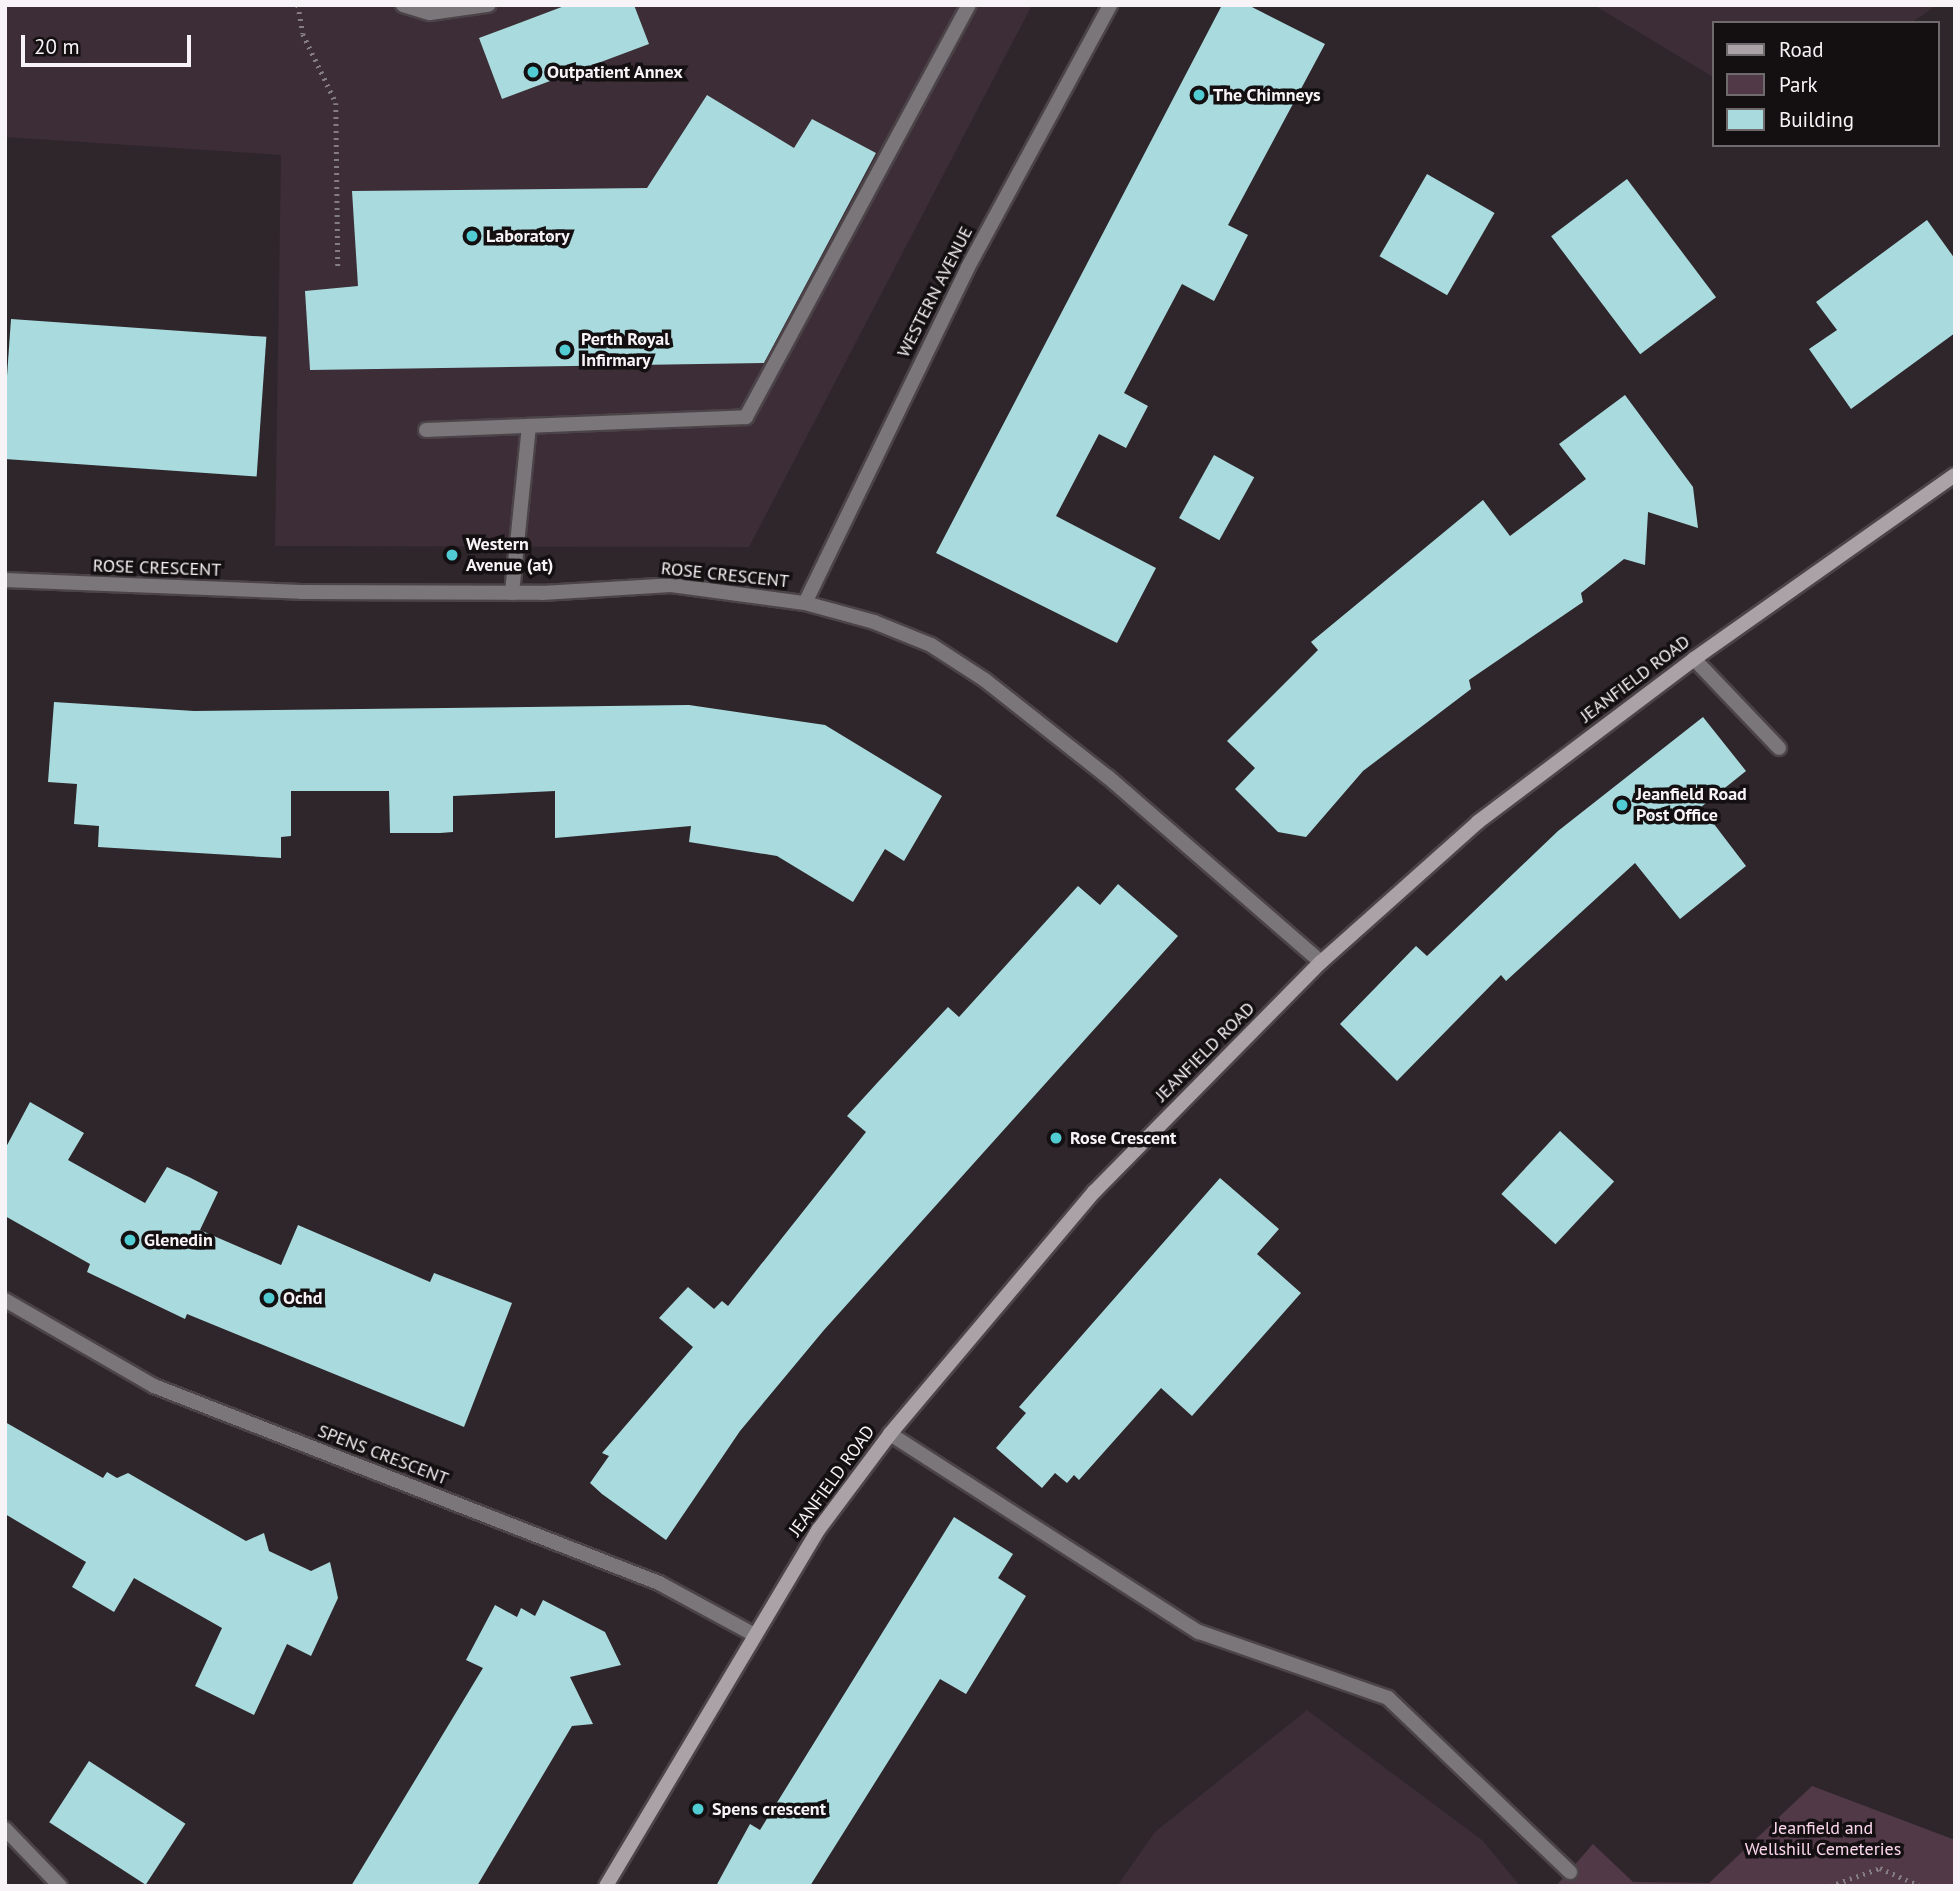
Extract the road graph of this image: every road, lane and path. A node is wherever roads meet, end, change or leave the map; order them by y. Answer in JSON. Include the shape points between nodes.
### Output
{"nodes":[{"id":1,"x":299,"y":5,"type":"edge"},
{"id":2,"x":403,"y":5,"type":"edge"},
{"id":3,"x":488,"y":5,"type":"edge"},
{"id":4,"x":969,"y":5,"type":"edge"},
{"id":5,"x":1110,"y":5,"type":"edge"},
{"id":6,"x":338,"y":269,"type":"dead end"},
{"id":7,"x":529,"y":426,"type":"junction"},
{"id":8,"x":426,"y":429,"type":"dead end"},
{"id":9,"x":1955,"y":475,"type":"edge"},
{"id":10,"x":5,"y":580,"type":"edge"},
{"id":11,"x":512,"y":593,"type":"junction"},
{"id":12,"x":804,"y":603,"type":"junction"},
{"id":13,"x":1694,"y":659,"type":"junction"},
{"id":14,"x":1779,"y":748,"type":"dead end"},
{"id":15,"x":1321,"y":962,"type":"junction"},
{"id":16,"x":5,"y":1300,"type":"edge"},
{"id":17,"x":890,"y":1434,"type":"junction"},
{"id":18,"x":753,"y":1634,"type":"junction"},
{"id":19,"x":5,"y":1829,"type":"edge"},
{"id":20,"x":1570,"y":1872,"type":"dead end"},
{"id":21,"x":60,"y":1886,"type":"edge"},
{"id":22,"x":606,"y":1886,"type":"edge"},
{"id":23,"x":1830,"y":1886,"type":"edge"},
{"id":24,"x":1920,"y":1886,"type":"edge"}],
"edges":[{"from":1,"to":6,"type":"path","via":[[303,34],[336,103]]},
{"from":2,"to":3,"type":"street","via":[[430,13]]},
{"from":4,"to":7,"type":"street","via":[[746,417]]},
{"from":5,"to":12,"type":"street","name":"WESTERN AVENUE","via":[[968,267]]},
{"from":7,"to":8,"type":"street"},
{"from":7,"to":11,"type":"street"},
{"from":9,"to":13,"type":"street","name":"JEANFIELD ROAD"},
{"from":10,"to":11,"type":"street","name":"ROSE CRESCENT"},
{"from":11,"to":12,"type":"street","name":"ROSE CRESCENT","via":[[671,585]]},
{"from":12,"to":15,"type":"street","name":"ROSE CRESCENT","via":[[931,645],[985,680],[1108,777]]},
{"from":13,"to":14,"type":"street"},
{"from":13,"to":15,"type":"street","name":"JEANFIELD ROAD","via":[[1478,822]]},
{"from":15,"to":17,"type":"street","name":"JEANFIELD ROAD","via":[[1094,1192]]},
{"from":16,"to":18,"type":"street","name":"SPENS CRESCENT","via":[[154,1386],[659,1583]]},
{"from":17,"to":18,"type":"street","name":"JEANFIELD ROAD"},
{"from":17,"to":20,"type":"street","via":[[1199,1632],[1388,1698]]},
{"from":18,"to":22,"type":"street","name":"JEANFIELD ROAD"},
{"from":19,"to":21,"type":"street"},
{"from":23,"to":24,"type":"path","via":[[1880,1868]]}]}
